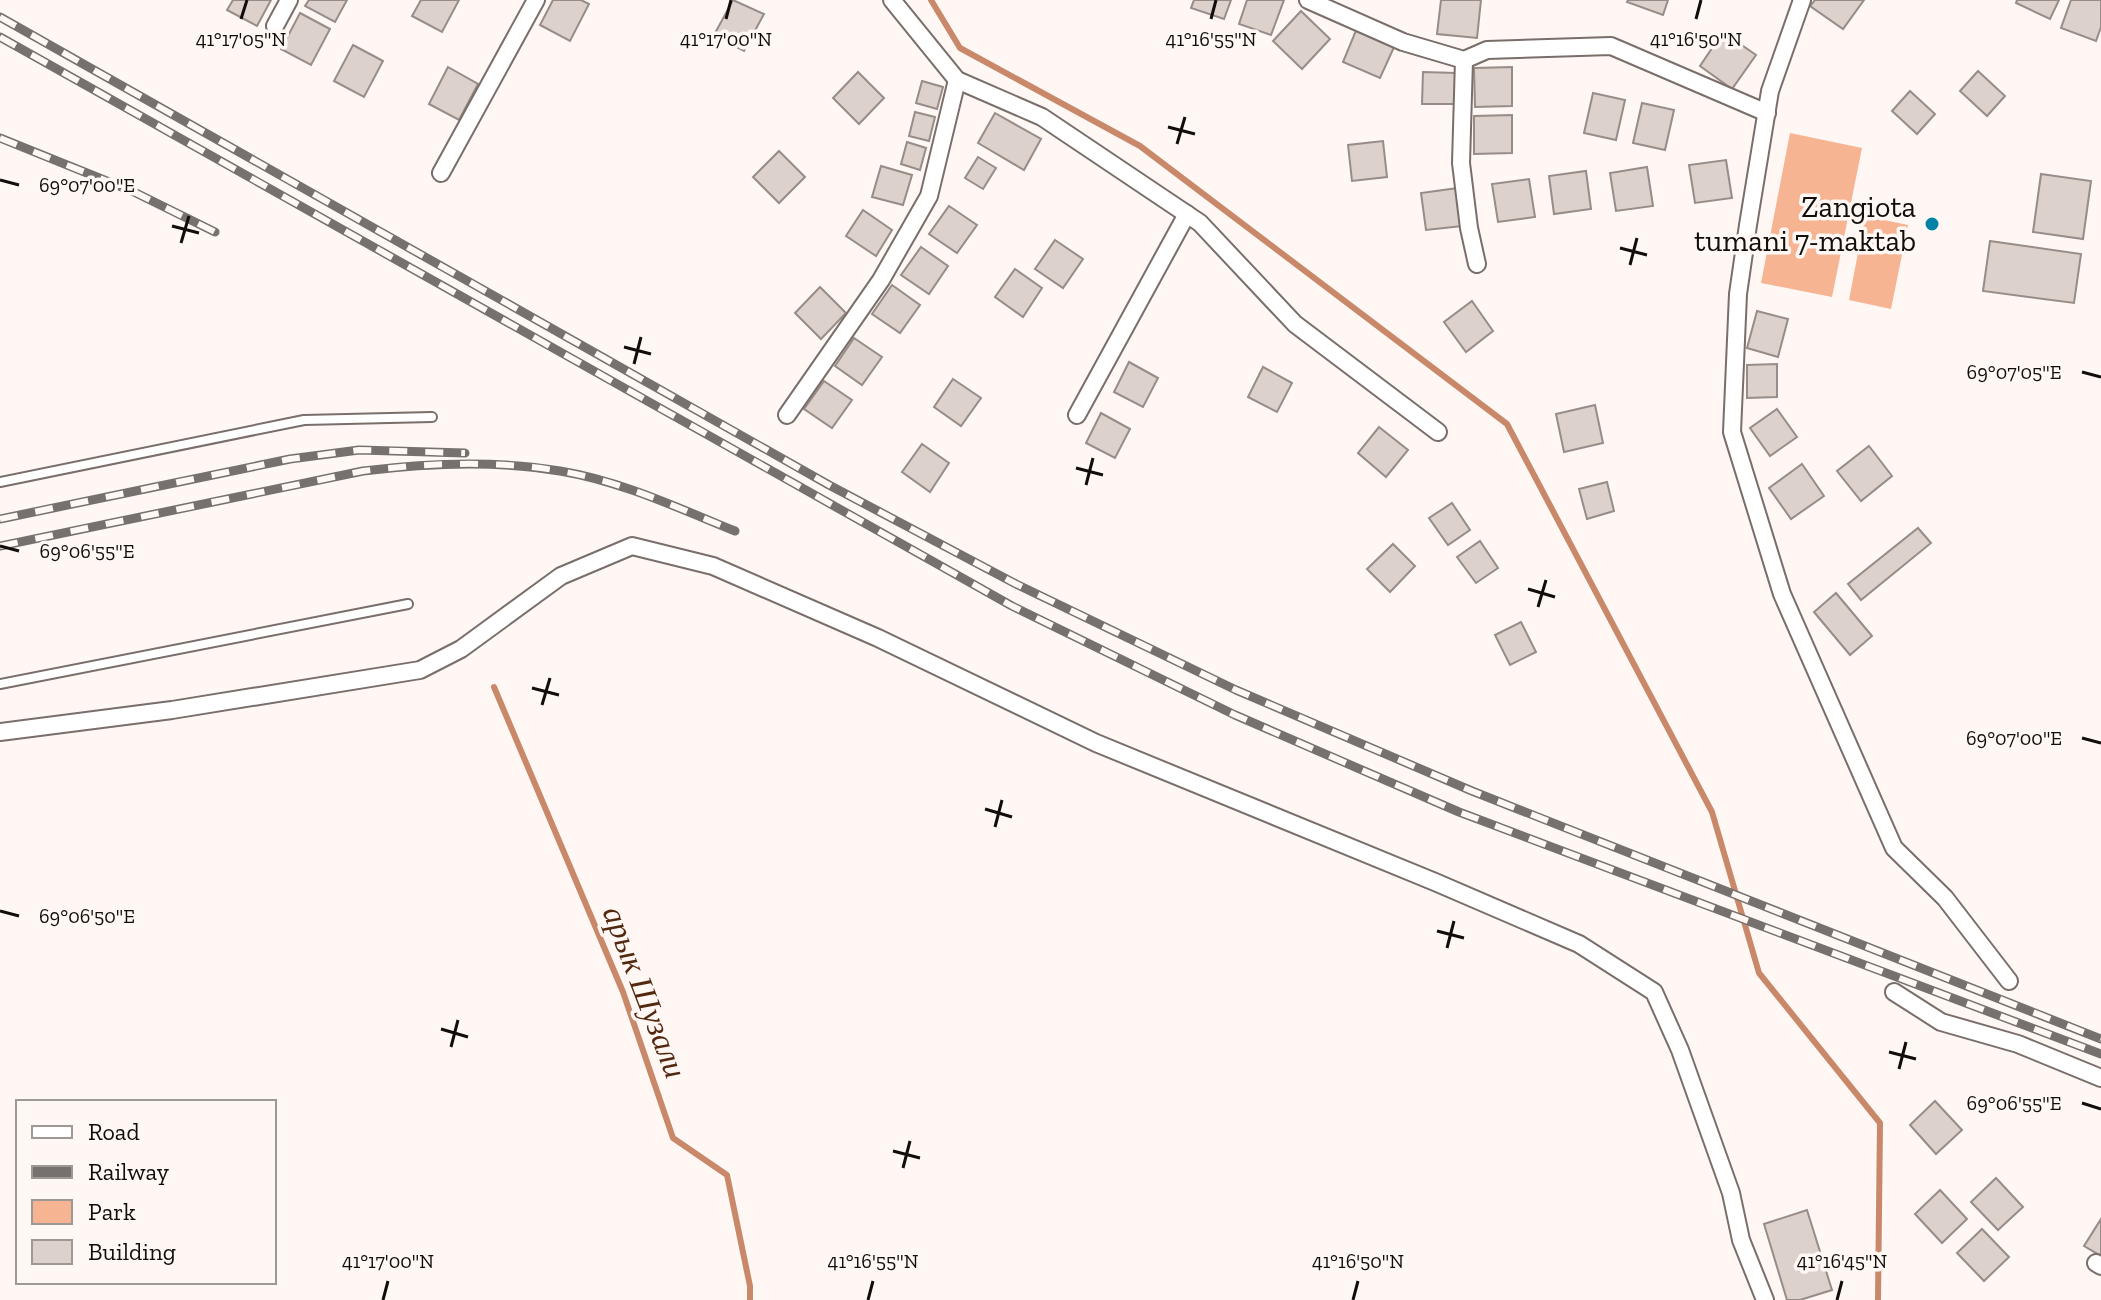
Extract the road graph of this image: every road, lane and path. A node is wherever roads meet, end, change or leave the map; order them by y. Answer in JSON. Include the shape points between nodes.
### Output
{"nodes":[{"id":1,"x":289,"y":0,"type":"edge"},
{"id":2,"x":536,"y":0,"type":"edge"},
{"id":3,"x":892,"y":0,"type":"edge"},
{"id":4,"x":1308,"y":0,"type":"edge"},
{"id":5,"x":1802,"y":0,"type":"edge"},
{"id":6,"x":275,"y":26,"type":"dead end"},
{"id":7,"x":1464,"y":60,"type":"junction"},
{"id":8,"x":957,"y":80,"type":"junction"},
{"id":9,"x":1767,"y":113,"type":"junction"},
{"id":10,"x":441,"y":173,"type":"dead end"},
{"id":11,"x":1187,"y":214,"type":"junction"},
{"id":12,"x":1477,"y":264,"type":"dead end"},
{"id":13,"x":787,"y":415,"type":"dead end"},
{"id":14,"x":1077,"y":415,"type":"dead end"},
{"id":15,"x":432,"y":417,"type":"dead end"},
{"id":16,"x":1438,"y":432,"type":"dead end"},
{"id":17,"x":0,"y":482,"type":"edge"},
{"id":18,"x":408,"y":604,"type":"dead end"},
{"id":19,"x":0,"y":684,"type":"edge"},
{"id":20,"x":0,"y":732,"type":"edge"},
{"id":21,"x":2009,"y":981,"type":"dead end"},
{"id":22,"x":1894,"y":992,"type":"dead end"},
{"id":23,"x":2101,"y":1078,"type":"edge"},
{"id":24,"x":1765,"y":1300,"type":"edge"}],
"edges":[{"from":1,"to":6,"type":"street"},
{"from":2,"to":10,"type":"street"},
{"from":3,"to":8,"type":"street"},
{"from":4,"to":7,"type":"street","via":[[1403,42]]},
{"from":5,"to":9,"type":"street"},
{"from":7,"to":9,"type":"street","via":[[1487,50],[1611,46]]},
{"from":7,"to":12,"type":"street","via":[[1461,163]]},
{"from":8,"to":11,"type":"street","via":[[1042,117]]},
{"from":8,"to":13,"type":"street","via":[[929,196],[881,280]]},
{"from":9,"to":21,"type":"street","via":[[1738,294],[1732,432],[1782,594],[1894,848],[1945,898]]},
{"from":11,"to":14,"type":"street"},
{"from":11,"to":16,"type":"street","via":[[1295,324]]},
{"from":15,"to":17,"type":"lane","via":[[304,420]]},
{"from":18,"to":19,"type":"lane"},
{"from":20,"to":24,"type":"street","via":[[420,670],[461,649],[561,576],[632,546],[713,566],[1096,743],[1579,944],[1654,992],[1686,1064]]},
{"from":22,"to":23,"type":"street","via":[[1941,1022],[2018,1044]]}]}
